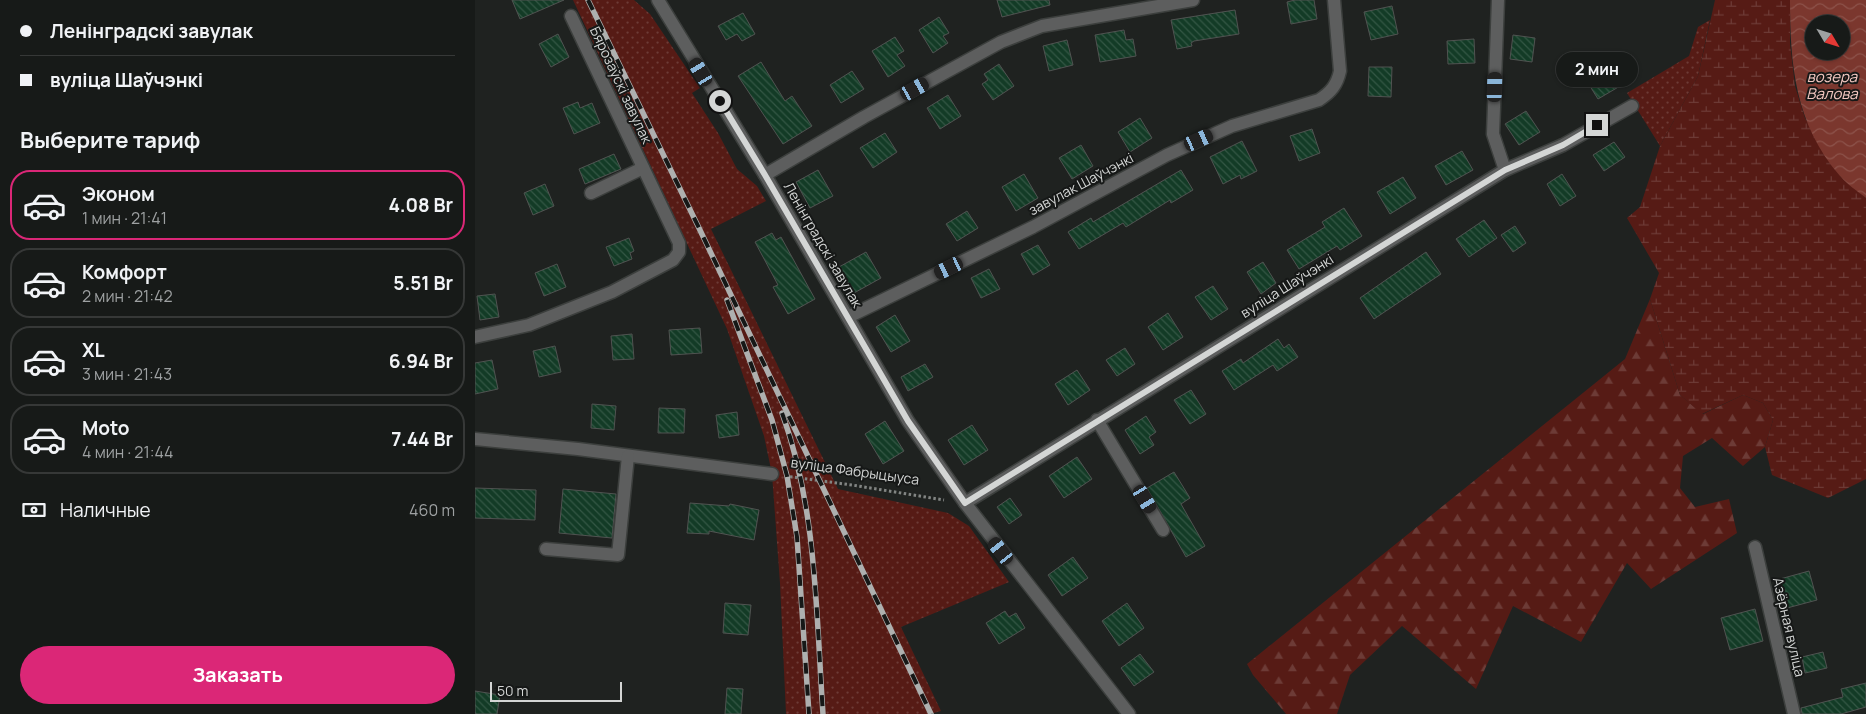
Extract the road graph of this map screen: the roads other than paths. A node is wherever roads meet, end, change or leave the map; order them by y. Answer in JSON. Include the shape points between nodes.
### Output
{"nodes":[{"id":1,"x":658,"y":0,"type":"edge"},
{"id":2,"x":1193,"y":0,"type":"edge"},
{"id":3,"x":1334,"y":0,"type":"edge"},
{"id":4,"x":1498,"y":0,"type":"edge"},
{"id":5,"x":571,"y":16,"type":"dead end"},
{"id":6,"x":1632,"y":106,"type":"dead end"},
{"id":7,"x":643,"y":168,"type":"junction"},
{"id":8,"x":1505,"y":170,"type":"junction"},
{"id":9,"x":765,"y":175,"type":"junction"},
{"id":10,"x":591,"y":193,"type":"dead end"},
{"id":11,"x":848,"y":317,"type":"junction"},
{"id":12,"x":475,"y":337,"type":"edge"},
{"id":13,"x":1097,"y":420,"type":"junction"},
{"id":14,"x":475,"y":439,"type":"edge"},
{"id":15,"x":628,"y":456,"type":"junction"},
{"id":16,"x":772,"y":474,"type":"road end"},
{"id":17,"x":965,"y":503,"type":"junction"},
{"id":18,"x":1163,"y":530,"type":"dead end"},
{"id":19,"x":1755,"y":547,"type":"dead end"},
{"id":20,"x":546,"y":549,"type":"dead end"},
{"id":21,"x":1129,"y":714,"type":"edge"},
{"id":22,"x":1794,"y":714,"type":"edge"}],
"edges":[{"from":1,"to":9,"type":"street","name":"Ленінградскі завулак"},
{"from":2,"to":9,"type":"street","via":[[1042,26],[1001,42]]},
{"from":3,"to":11,"type":"street","name":"завулак Шаўчэнкі","via":[[1340,71],[1332,90],[1319,100],[1232,126],[1167,155],[1033,227]]},
{"from":4,"to":8,"type":"street","via":[[1493,134]]},
{"from":5,"to":7,"type":"street","name":"Бярозаўскі завулак"},
{"from":6,"to":8,"type":"street","name":"вуліца Шаўчэнкі","via":[[1563,145]]},
{"from":7,"to":10,"type":"street"},
{"from":7,"to":12,"type":"street","name":"Бярозаўскі завулак","via":[[679,243],[679,252],[673,260],[612,292],[529,325]]},
{"from":8,"to":13,"type":"street","name":"вуліца Шаўчэнкі"},
{"from":9,"to":11,"type":"street","name":"Ленінградскі завулак"},
{"from":11,"to":17,"type":"street","name":"Ленінградскі завулак","via":[[908,421]]},
{"from":13,"to":17,"type":"street","name":"вуліца Шаўчэнкі"},
{"from":13,"to":18,"type":"street"},
{"from":14,"to":15,"type":"street","name":"вуліца Фабрыцыуса"},
{"from":15,"to":16,"type":"street","name":"вуліца Фабрыцыуса"},
{"from":15,"to":20,"type":"street","via":[[618,555]]},
{"from":17,"to":21,"type":"street"},
{"from":19,"to":22,"type":"street","name":"Азёрная вуліца"}]}
